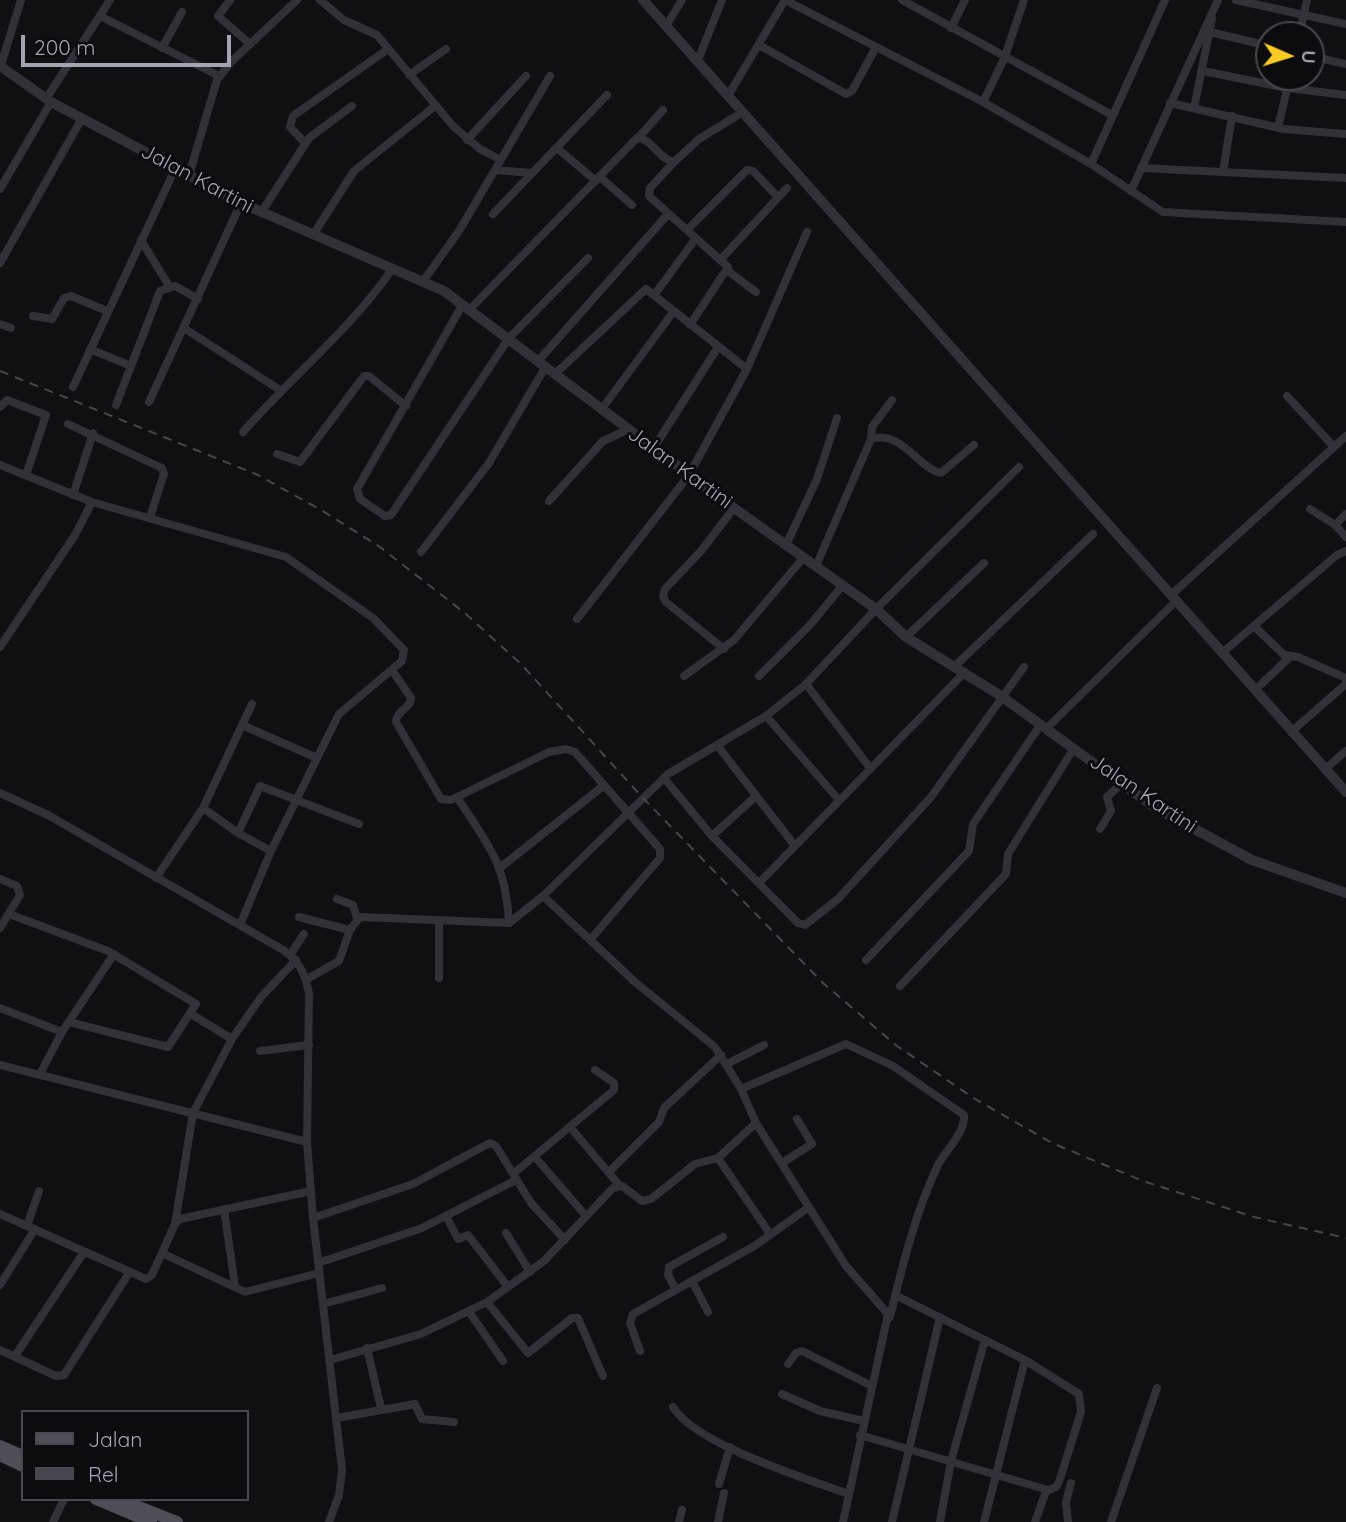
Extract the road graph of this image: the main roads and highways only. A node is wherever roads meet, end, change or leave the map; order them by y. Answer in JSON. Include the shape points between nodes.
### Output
{"nodes":[{"id":1,"x":0,"y":1446,"type":"edge"},
{"id":2,"x":0,"y":1455,"type":"edge"},
{"id":3,"x":21,"y":1455,"type":"edge"},
{"id":4,"x":21,"y":1465,"type":"edge"},
{"id":5,"x":101,"y":1501,"type":"edge"},
{"id":6,"x":124,"y":1501,"type":"edge"},
{"id":7,"x":151,"y":1522,"type":"edge"},
{"id":8,"x":177,"y":1522,"type":"edge"}],
"edges":[{"from":1,"to":3,"type":"main road"},
{"from":2,"to":4,"type":"main road"},
{"from":5,"to":7,"type":"main road"},
{"from":6,"to":8,"type":"main road"}]}
